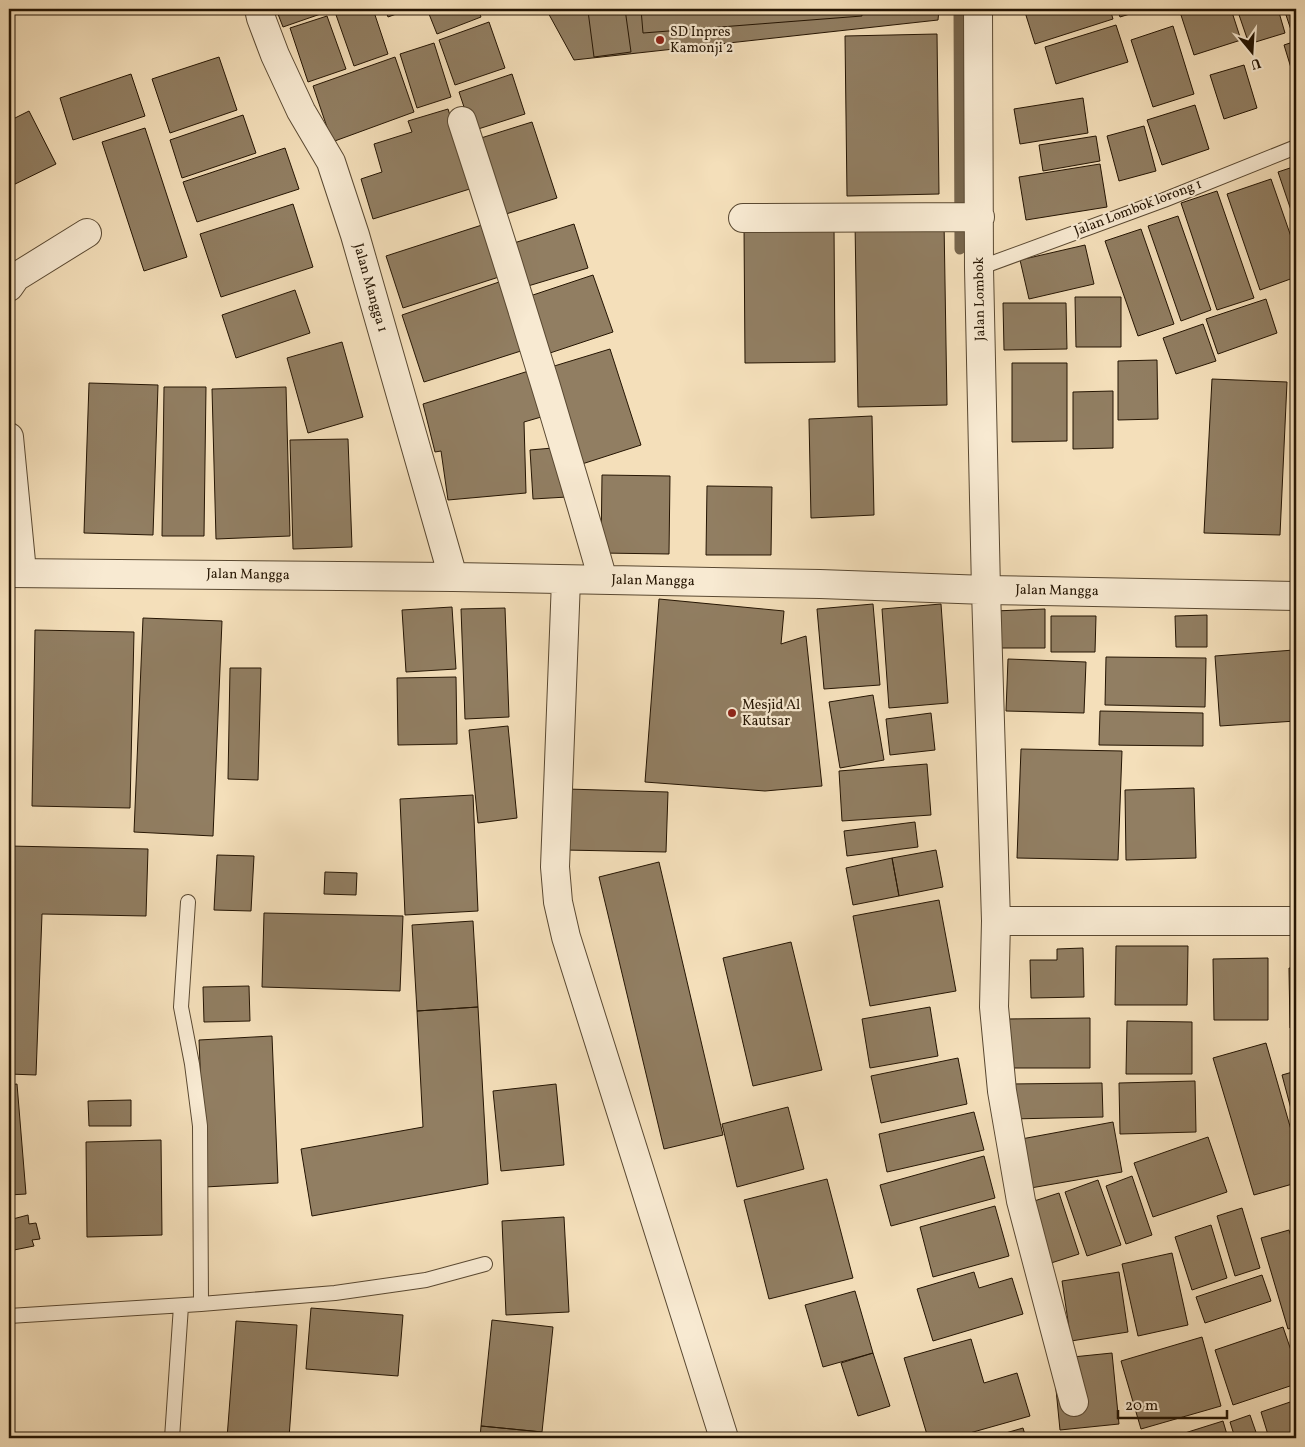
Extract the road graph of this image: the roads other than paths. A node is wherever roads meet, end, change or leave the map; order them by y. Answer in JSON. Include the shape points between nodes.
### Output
{"nodes":[{"id":1,"x":259,"y":9,"type":"edge"},
{"id":2,"x":978,"y":9,"type":"edge"},
{"id":3,"x":462,"y":120,"type":"dead end"},
{"id":4,"x":1296,"y":147,"type":"edge"},
{"id":5,"x":980,"y":217,"type":"junction"},
{"id":6,"x":744,"y":218,"type":"dead end"},
{"id":7,"x":87,"y":233,"type":"dead end"},
{"id":8,"x":980,"y":268,"type":"junction"},
{"id":9,"x":9,"y":287,"type":"edge"},
{"id":10,"x":9,"y":437,"type":"edge"},
{"id":11,"x":15,"y":572,"type":"edge"},
{"id":12,"x":453,"y":577,"type":"junction"},
{"id":13,"x":566,"y":580,"type":"junction"},
{"id":14,"x":603,"y":580,"type":"junction"},
{"id":15,"x":986,"y":590,"type":"junction"},
{"id":16,"x":1296,"y":596,"type":"edge"},
{"id":17,"x":188,"y":902,"type":"dead end"},
{"id":18,"x":996,"y":921,"type":"junction"},
{"id":19,"x":1296,"y":921,"type":"edge"},
{"id":20,"x":485,"y":1264,"type":"dead end"},
{"id":21,"x":201,"y":1304,"type":"junction"},
{"id":22,"x":182,"y":1306,"type":"junction"},
{"id":23,"x":9,"y":1316,"type":"edge"},
{"id":24,"x":1074,"y":1402,"type":"dead end"},
{"id":25,"x":172,"y":1438,"type":"edge"},
{"id":26,"x":724,"y":1438,"type":"edge"}],
"edges":[{"from":1,"to":12,"type":"street","name":"Jalan Mangga 1","via":[[294,95],[331,162]]},
{"from":2,"to":5,"type":"street","name":"Jalan Lombok"},
{"from":3,"to":14,"type":"street","via":[[561,432]]},
{"from":4,"to":8,"type":"lane","name":"Jalan Lombok lorong 1"},
{"from":5,"to":6,"type":"street"},
{"from":5,"to":8,"type":"street","name":"Jalan Lombok"},
{"from":7,"to":9,"type":"street","via":[[16,277]]},
{"from":8,"to":15,"type":"street","name":"Jalan Lombok"},
{"from":10,"to":11,"type":"street"},
{"from":11,"to":12,"type":"street","name":"Jalan Mangga"},
{"from":12,"to":13,"type":"street","name":"Jalan Mangga"},
{"from":13,"to":14,"type":"street","name":"Jalan Mangga"},
{"from":13,"to":26,"type":"street","via":[[555,867],[558,902],[572,956]]},
{"from":14,"to":15,"type":"street","name":"Jalan Mangga"},
{"from":15,"to":16,"type":"street","name":"Jalan Mangga"},
{"from":15,"to":18,"type":"street","name":"Jalan Lombok"},
{"from":17,"to":21,"type":"lane","via":[[181,1007],[200,1126]]},
{"from":18,"to":19,"type":"street"},
{"from":18,"to":24,"type":"street","name":"Jalan Lombok","via":[[994,1007],[1002,1090],[1021,1201]]},
{"from":20,"to":21,"type":"lane","via":[[426,1280],[344,1292]]},
{"from":21,"to":22,"type":"lane"},
{"from":22,"to":23,"type":"lane"},
{"from":22,"to":25,"type":"lane"}]}
